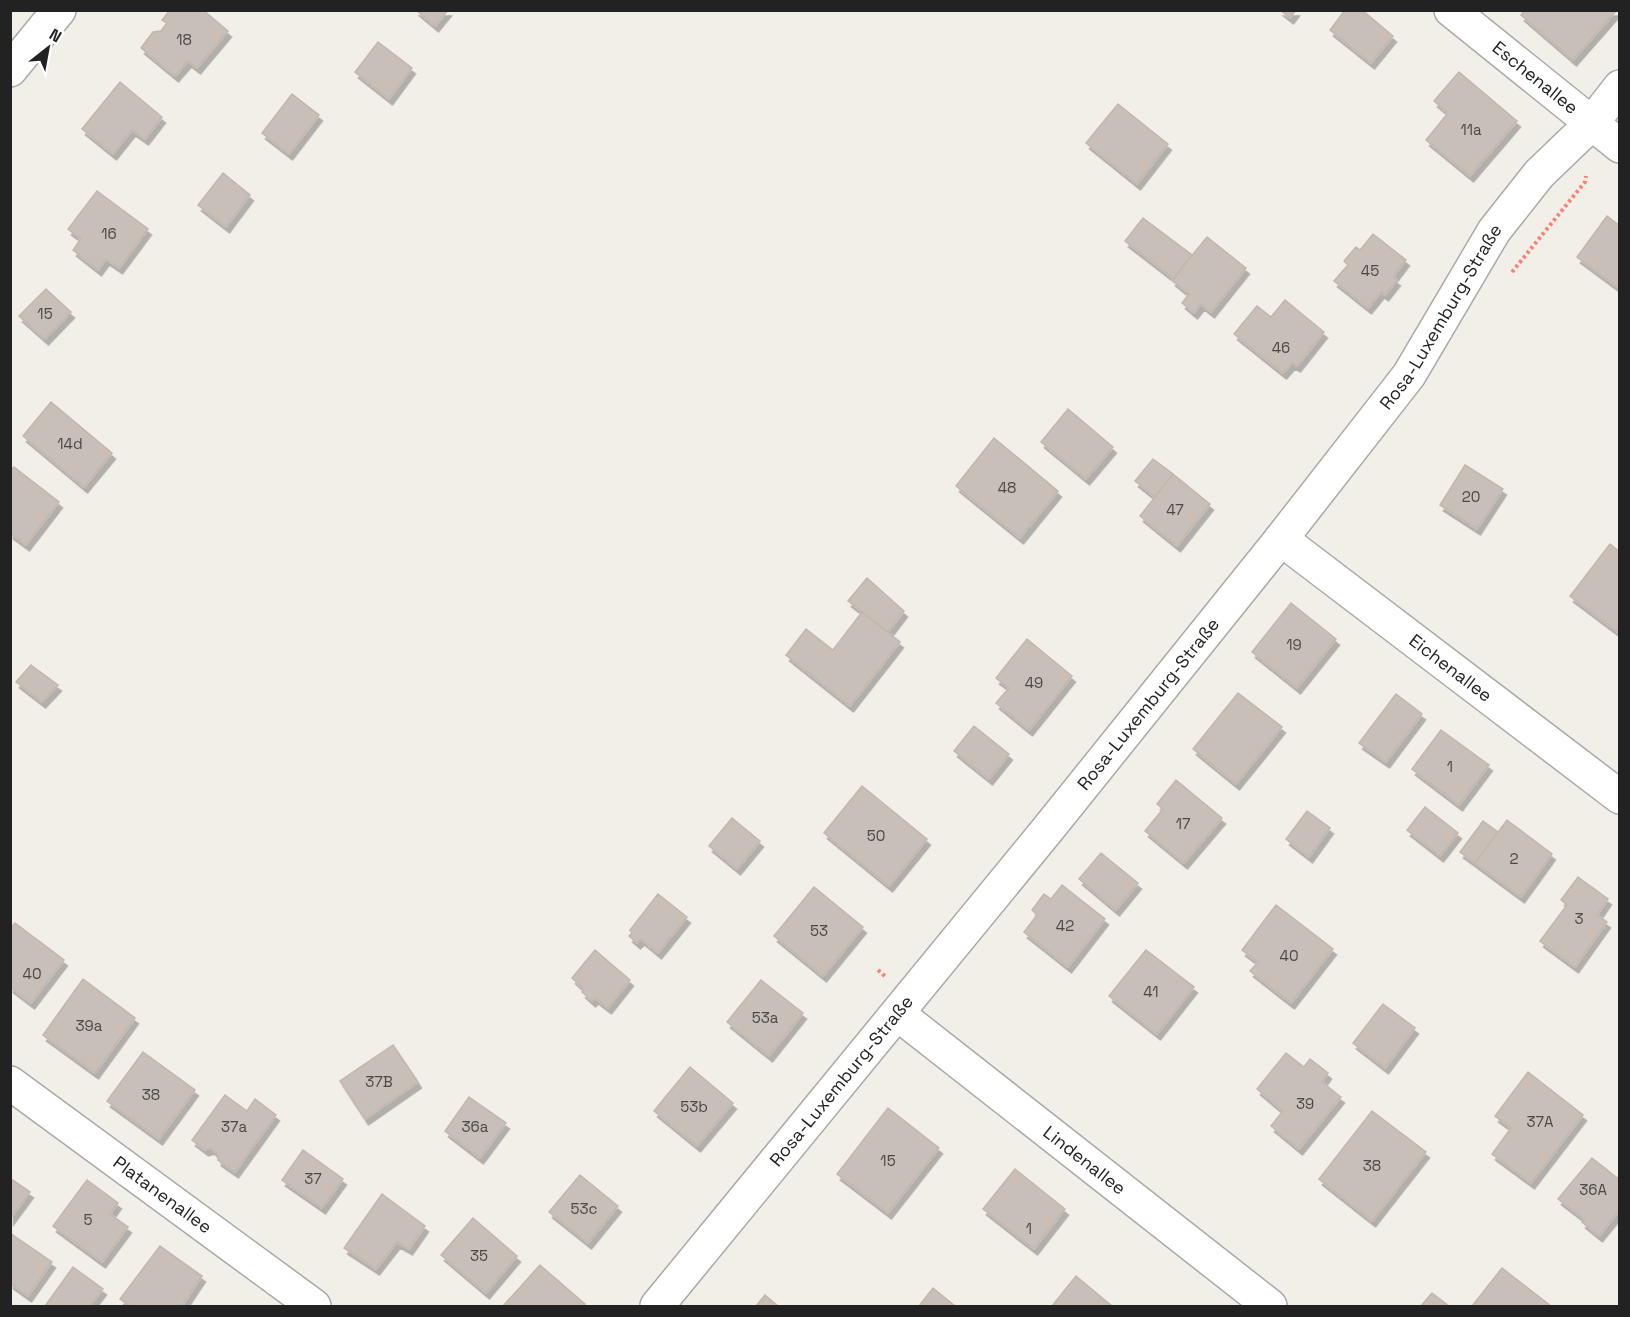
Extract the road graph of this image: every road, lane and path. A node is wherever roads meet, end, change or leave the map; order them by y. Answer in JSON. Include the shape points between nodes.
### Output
{"nodes":[{"id":1,"x":59,"y":10,"type":"edge"},
{"id":2,"x":1451,"y":10,"type":"edge"},
{"id":3,"x":10,"y":70,"type":"edge"},
{"id":4,"x":1620,"y":87,"type":"edge"},
{"id":5,"x":1606,"y":135,"type":"edge"},
{"id":6,"x":1510,"y":274,"type":"dead end"},
{"id":7,"x":1281,"y":539,"type":"junction"},
{"id":8,"x":1620,"y":796,"type":"edge"},
{"id":9,"x":898,"y":1014,"type":"junction"},
{"id":10,"x":10,"y":1083,"type":"edge"},
{"id":11,"x":314,"y":1306,"type":"edge"},
{"id":12,"x":657,"y":1306,"type":"edge"},
{"id":13,"x":1270,"y":1306,"type":"edge"}],
"edges":[{"from":1,"to":3,"type":"street"},
{"from":2,"to":5,"type":"street","name":"Eschenallee"},
{"from":4,"to":5,"type":"street","name":"Rosa-Luxemburg-Straße"},
{"from":5,"to":6,"type":"path","via":[[1591,156],[1585,182]]},
{"from":5,"to":7,"type":"street","name":"Rosa-Luxemburg-Straße","via":[[1539,174],[1494,231],[1409,375]]},
{"from":7,"to":8,"type":"street","name":"Eichenallee"},
{"from":7,"to":9,"type":"street","name":"Rosa-Luxemburg-Straße"},
{"from":9,"to":12,"type":"street","name":"Rosa-Luxemburg-Straße"},
{"from":9,"to":13,"type":"street","name":"Lindenallee"},
{"from":10,"to":11,"type":"street","name":"Platanenallee"}]}
